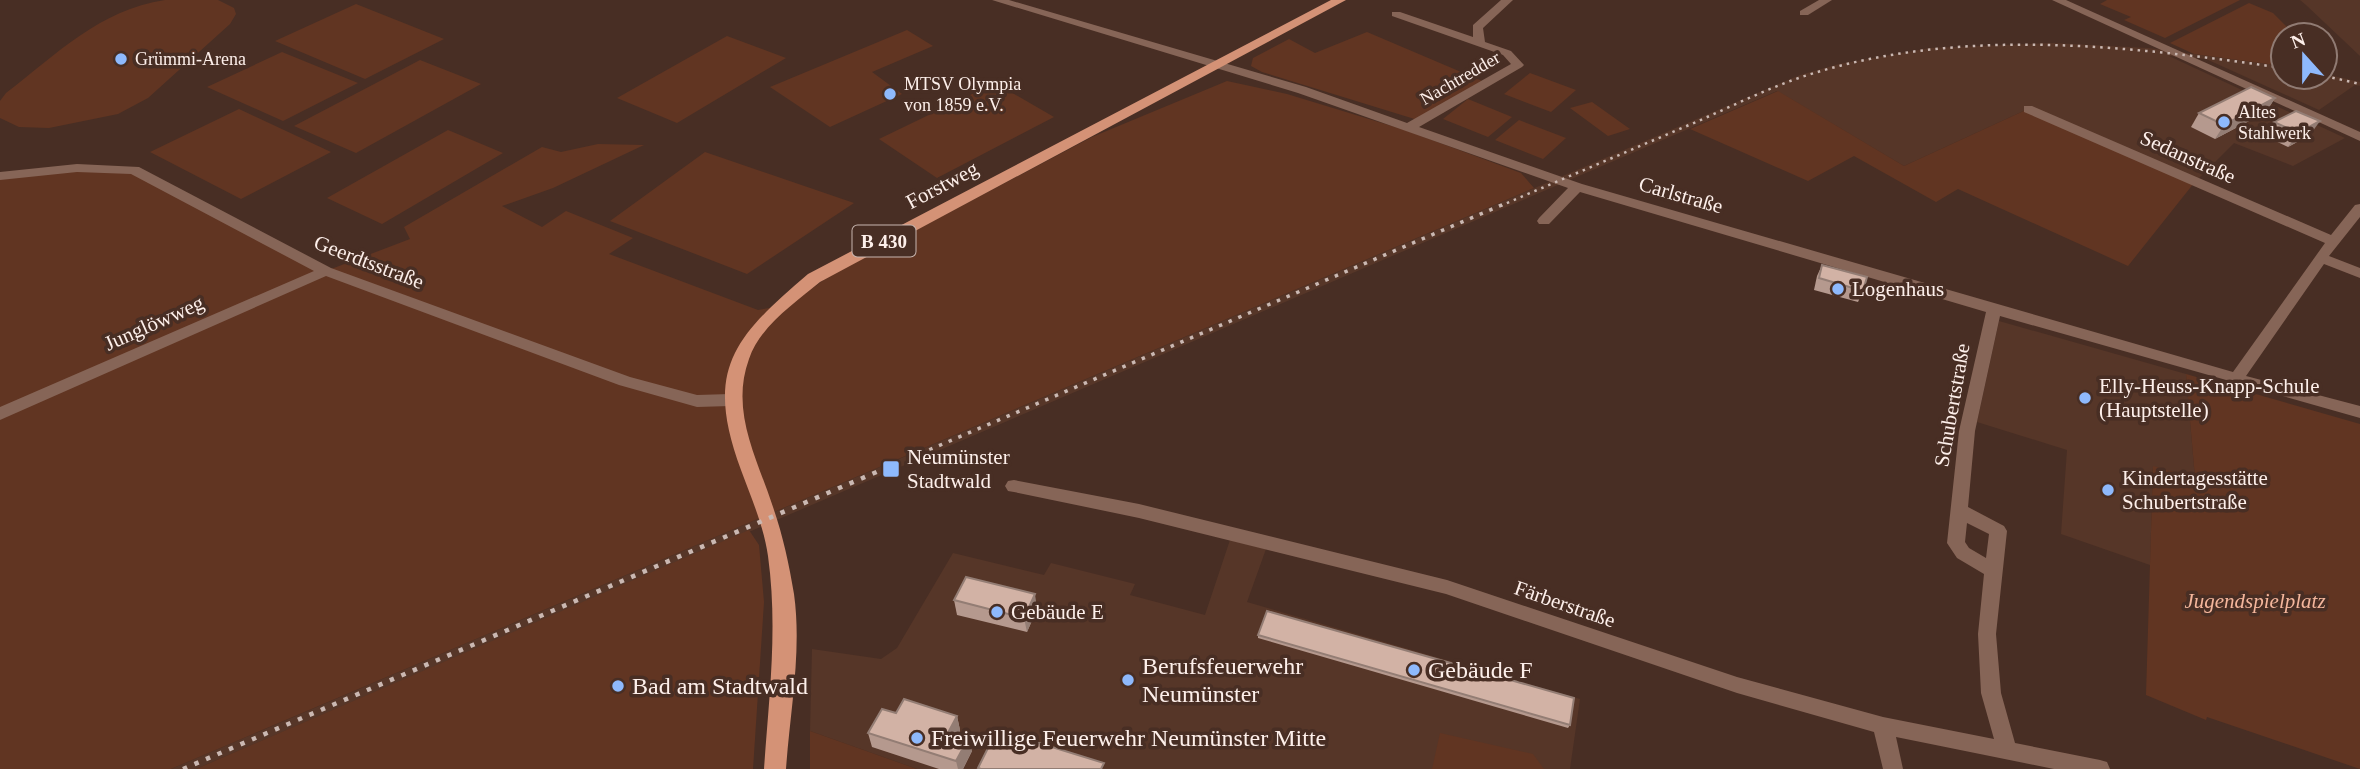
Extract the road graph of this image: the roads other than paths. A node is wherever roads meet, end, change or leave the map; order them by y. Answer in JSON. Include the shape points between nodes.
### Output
{"nodes":[{"id":1,"x":997,"y":0,"type":"edge"},
{"id":2,"x":1042,"y":0,"type":"edge"},
{"id":3,"x":1340,"y":0,"type":"edge"},
{"id":4,"x":1508,"y":0,"type":"edge"},
{"id":5,"x":1827,"y":0,"type":"edge"},
{"id":6,"x":2057,"y":0,"type":"edge"},
{"id":7,"x":1025,"y":8,"type":"junction"},
{"id":8,"x":1804,"y":13,"type":"dead end"},
{"id":9,"x":1396,"y":14,"type":"dead end"},
{"id":10,"x":1480,"y":43,"type":"junction"},
{"id":11,"x":1218,"y":65,"type":"junction"},
{"id":12,"x":2028,"y":109,"type":"dead end"},
{"id":13,"x":1411,"y":126,"type":"junction"},
{"id":14,"x":2360,"y":137,"type":"edge"},
{"id":15,"x":0,"y":176,"type":"edge"},
{"id":16,"x":1577,"y":187,"type":"junction"},
{"id":17,"x":2360,"y":208,"type":"edge"},
{"id":18,"x":1544,"y":220,"type":"dead end"},
{"id":19,"x":2333,"y":241,"type":"junction"},
{"id":20,"x":2321,"y":258,"type":"junction"},
{"id":21,"x":326,"y":271,"type":"junction"},
{"id":22,"x":2360,"y":273,"type":"edge"},
{"id":23,"x":1994,"y":308,"type":"junction"},
{"id":24,"x":2236,"y":379,"type":"junction"},
{"id":25,"x":730,"y":400,"type":"junction"},
{"id":26,"x":2360,"y":412,"type":"edge"},
{"id":27,"x":0,"y":414,"type":"edge"},
{"id":28,"x":1014,"y":486,"type":"dead end"},
{"id":29,"x":1958,"y":510,"type":"junction"},
{"id":30,"x":1992,"y":570,"type":"junction"},
{"id":31,"x":1883,"y":726,"type":"junction"},
{"id":32,"x":2007,"y":750,"type":"junction"},
{"id":33,"x":775,"y":769,"type":"edge"},
{"id":34,"x":1893,"y":769,"type":"edge"},
{"id":35,"x":2100,"y":769,"type":"edge"}],
"edges":[{"from":1,"to":7,"type":"street","name":"Carlstraße"},
{"from":2,"to":7,"type":"street"},
{"from":3,"to":11,"type":"main road","number":"B 430"},
{"from":4,"to":10,"type":"street","via":[[1477,27]]},
{"from":5,"to":8,"type":"street"},
{"from":6,"to":14,"type":"street"},
{"from":7,"to":11,"type":"street","name":"Carlstraße"},
{"from":9,"to":10,"type":"street","name":"Nachtredder"},
{"from":10,"to":13,"type":"street","name":"Nachtredder","via":[[1507,53],[1518,65]]},
{"from":11,"to":13,"type":"street","name":"Carlstraße"},
{"from":11,"to":25,"type":"main road","name":"Forstweg","number":"B 430","via":[[814,278],[787,298],[742,349]]},
{"from":12,"to":19,"type":"street","name":"Sedanstraße"},
{"from":13,"to":16,"type":"street","name":"Carlstraße"},
{"from":15,"to":21,"type":"street","name":"Geerdtsstraße","via":[[78,168],[134,170]]},
{"from":16,"to":18,"type":"street"},
{"from":16,"to":23,"type":"street","name":"Carlstraße"},
{"from":17,"to":19,"type":"street"},
{"from":19,"to":20,"type":"street"},
{"from":20,"to":22,"type":"street"},
{"from":20,"to":24,"type":"street"},
{"from":21,"to":25,"type":"street","name":"Geerdtsstraße","via":[[625,381],[697,401]]},
{"from":21,"to":27,"type":"street","name":"Junglöwweg"},
{"from":23,"to":24,"type":"street","name":"Carlstraße"},
{"from":23,"to":29,"type":"street","name":"Schubertstraße","via":[[1967,431]]},
{"from":24,"to":26,"type":"street","name":"Carlstraße"},
{"from":25,"to":33,"type":"main road","name":"Forstweg","number":"B 430","via":[[738,437],[774,534],[784,599]]},
{"from":28,"to":31,"type":"street","name":"Färberstraße","via":[[1139,511],[1447,587],[1737,685]]},
{"from":29,"to":30,"type":"street","name":"Schubertstraße","via":[[1956,543],[1963,553]]},
{"from":29,"to":30,"type":"street","via":[[1998,531]]},
{"from":30,"to":32,"type":"street","via":[[1987,634],[1990,682]]},
{"from":31,"to":32,"type":"street","name":"Färberstraße"},
{"from":31,"to":34,"type":"street"},
{"from":32,"to":35,"type":"street","name":"Färberstraße"}]}
